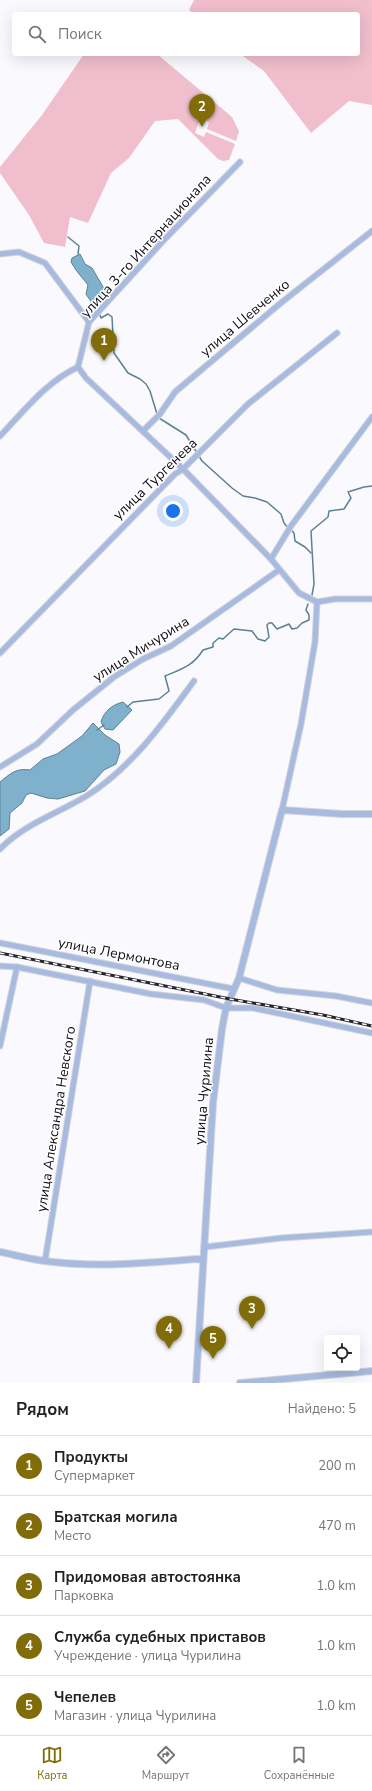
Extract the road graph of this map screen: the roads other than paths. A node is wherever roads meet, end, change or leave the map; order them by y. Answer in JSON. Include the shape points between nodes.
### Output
{"nodes":[{"id":1,"x":240,"y":162,"type":"dead end"},
{"id":2,"x":372,"y":232,"type":"edge"},
{"id":3,"x":0,"y":254,"type":"edge"},
{"id":4,"x":89,"y":322,"type":"junction"},
{"id":5,"x":337,"y":333,"type":"dead end"},
{"id":6,"x":78,"y":368,"type":"junction"},
{"id":7,"x":372,"y":417,"type":"edge"},
{"id":8,"x":143,"y":431,"type":"junction"},
{"id":9,"x":0,"y":436,"type":"edge"},
{"id":10,"x":183,"y":469,"type":"junction"},
{"id":11,"x":271,"y":559,"type":"junction"},
{"id":12,"x":279,"y":570,"type":"junction"},
{"id":13,"x":372,"y":599,"type":"edge"},
{"id":14,"x":317,"y":602,"type":"junction"},
{"id":15,"x":0,"y":653,"type":"edge"},
{"id":16,"x":194,"y":681,"type":"dead end"},
{"id":17,"x":0,"y":767,"type":"edge"},
{"id":18,"x":282,"y":810,"type":"junction"},
{"id":19,"x":372,"y":814,"type":"edge"},
{"id":20,"x":0,"y":849,"type":"edge"},
{"id":21,"x":0,"y":943,"type":"edge"},
{"id":22,"x":0,"y":966,"type":"edge"},
{"id":23,"x":17,"y":967,"type":"junction"},
{"id":24,"x":239,"y":978,"type":"junction"},
{"id":25,"x":90,"y":981,"type":"junction"},
{"id":26,"x":234,"y":989,"type":"junction"},
{"id":27,"x":372,"y":1004,"type":"edge"},
{"id":28,"x":226,"y":1008,"type":"junction"},
{"id":29,"x":372,"y":1033,"type":"edge"},
{"id":30,"x":0,"y":1046,"type":"edge"},
{"id":31,"x":372,"y":1232,"type":"edge"},
{"id":32,"x":205,"y":1247,"type":"junction"},
{"id":33,"x":0,"y":1252,"type":"edge"},
{"id":34,"x":203,"y":1260,"type":"junction"},
{"id":35,"x":45,"y":1261,"type":"junction"},
{"id":36,"x":372,"y":1371,"type":"edge"},
{"id":37,"x":196,"y":1383,"type":"edge"},
{"id":38,"x":240,"y":1383,"type":"edge"}],
"edges":[{"from":1,"to":4,"type":"street","name":"улица 3-го Интернационала"},
{"from":2,"to":8,"type":"street","name":"улица Шевченко","via":[[282,302],[175,392],[160,414]]},
{"from":3,"to":4,"type":"street","via":[[18,252],[45,263]]},
{"from":4,"to":6,"type":"street","name":"улица 3-го Интернационала"},
{"from":5,"to":10,"type":"street","name":"улица Тургенева","via":[[248,404]]},
{"from":6,"to":8,"type":"street"},
{"from":6,"to":9,"type":"street","via":[[63,374],[49,385]]},
{"from":7,"to":11,"type":"street","via":[[291,526]]},
{"from":8,"to":10,"type":"street"},
{"from":10,"to":11,"type":"street"},
{"from":10,"to":15,"type":"street","name":"улица Тургенева","via":[[175,474]]},
{"from":11,"to":12,"type":"street"},
{"from":12,"to":14,"type":"street","via":[[300,593]]},
{"from":12,"to":17,"type":"street","name":"улица Мичурина","via":[[171,646],[114,677],[73,710],[37,744]]},
{"from":13,"to":14,"type":"street","via":[[335,599]]},
{"from":14,"to":18,"type":"street","via":[[315,642],[301,724]]},
{"from":16,"to":20,"type":"street","via":[[161,725],[110,779],[88,795],[10,838]]},
{"from":18,"to":19,"type":"street"},
{"from":18,"to":24,"type":"street","name":"улица Чурилина"},
{"from":21,"to":26,"type":"street","name":"улица Лермонтова"},
{"from":22,"to":23,"type":"street"},
{"from":23,"to":25,"type":"street"},
{"from":23,"to":30,"type":"street"},
{"from":24,"to":26,"type":"street","name":"улица Чурилина"},
{"from":24,"to":27,"type":"street","via":[[277,990],[336,996]]},
{"from":25,"to":28,"type":"street","via":[[151,994],[204,1000]]},
{"from":25,"to":35,"type":"street","name":"улица Александра Невского"},
{"from":26,"to":28,"type":"street","name":"улица Чурилина"},
{"from":28,"to":29,"type":"street","via":[[252,1008]]},
{"from":28,"to":32,"type":"street","name":"улица Чурилина","via":[[213,1103]]},
{"from":31,"to":32,"type":"street","via":[[281,1238]]},
{"from":32,"to":34,"type":"street","name":"улица Чурилина"},
{"from":33,"to":35,"type":"street"},
{"from":34,"to":35,"type":"street","via":[[83,1264]]},
{"from":34,"to":37,"type":"street","name":"улица Чурилина"},
{"from":36,"to":38,"type":"street"}]}
